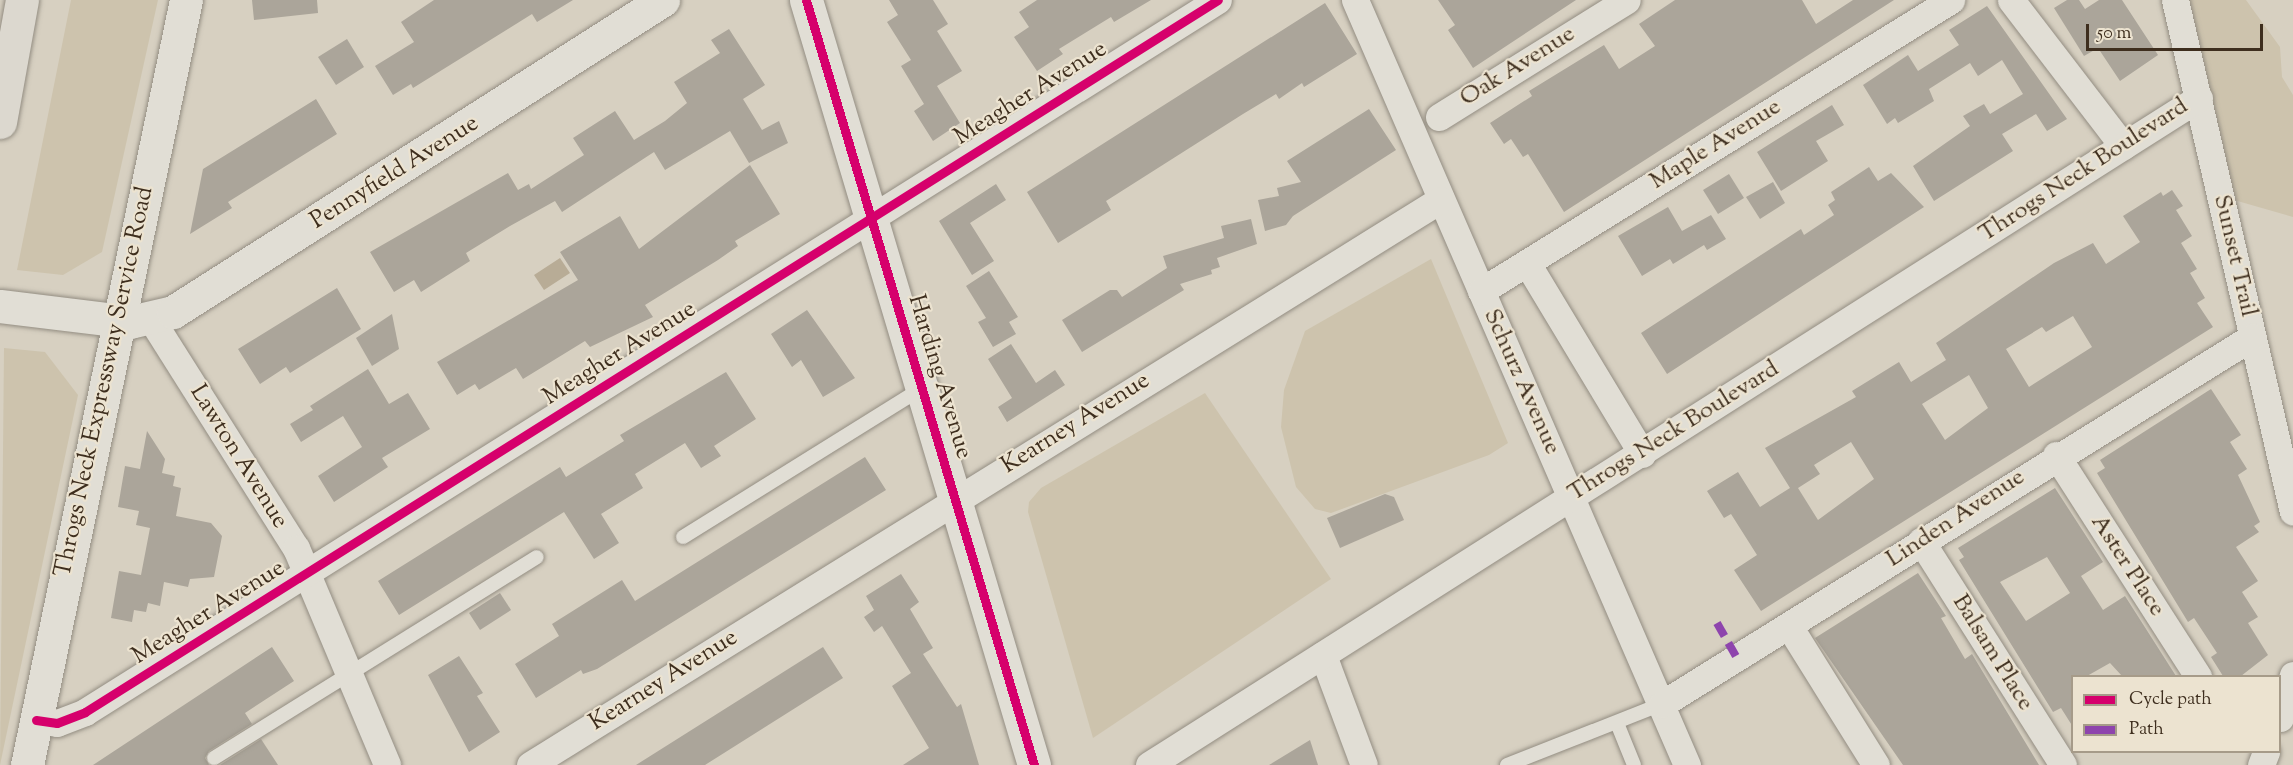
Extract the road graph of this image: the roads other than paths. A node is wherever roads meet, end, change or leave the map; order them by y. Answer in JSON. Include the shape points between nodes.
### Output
{"nodes":[{"id":1,"x":22,"y":0,"type":"edge"},
{"id":2,"x":186,"y":0,"type":"edge"},
{"id":3,"x":663,"y":0,"type":"edge"},
{"id":4,"x":806,"y":0,"type":"edge"},
{"id":5,"x":1218,"y":0,"type":"edge"},
{"id":6,"x":1355,"y":0,"type":"edge"},
{"id":7,"x":1951,"y":0,"type":"edge"},
{"id":8,"x":2011,"y":0,"type":"edge"},
{"id":9,"x":2175,"y":0,"type":"edge"},
{"id":10,"x":1611,"y":4,"type":"edge"},
{"id":11,"x":2199,"y":98,"type":"junction"},
{"id":12,"x":1439,"y":117,"type":"joint"},
{"id":13,"x":0,"y":122,"type":"edge"},
{"id":14,"x":1410,"y":135,"type":"junction"},
{"id":15,"x":2123,"y":146,"type":"junction"},
{"id":16,"x":1440,"y":200,"type":"junction"},
{"id":17,"x":871,"y":218,"type":"junction"},
{"id":18,"x":1527,"y":263,"type":"junction"},
{"id":19,"x":1481,"y":291,"type":"junction"},
{"id":20,"x":0,"y":306,"type":"edge"},
{"id":21,"x":151,"y":319,"type":"junction"},
{"id":22,"x":117,"y":320,"type":"junction"},
{"id":23,"x":2252,"y":337,"type":"junction"},
{"id":24,"x":922,"y":388,"type":"junction"},
{"id":25,"x":1642,"y":454,"type":"junction"},
{"id":26,"x":2056,"y":455,"type":"junction"},
{"id":27,"x":1572,"y":497,"type":"junction"},
{"id":28,"x":955,"y":499,"type":"junction"},
{"id":29,"x":2293,"y":512,"type":"edge"},
{"id":30,"x":684,"y":537,"type":"dead end"},
{"id":31,"x":1922,"y":541,"type":"junction"},
{"id":32,"x":537,"y":557,"type":"dead end"},
{"id":33,"x":308,"y":574,"type":"junction"},
{"id":34,"x":1789,"y":626,"type":"junction"},
{"id":35,"x":1323,"y":655,"type":"junction"},
{"id":36,"x":349,"y":672,"type":"junction"},
{"id":37,"x":2197,"y":675,"type":"edge"},
{"id":38,"x":2293,"y":675,"type":"edge"},
{"id":39,"x":1662,"y":704,"type":"junction"},
{"id":40,"x":2281,"y":715,"type":"edge"},
{"id":41,"x":36,"y":720,"type":"junction"},
{"id":42,"x":1617,"y":723,"type":"junction"},
{"id":43,"x":214,"y":758,"type":"dead end"},
{"id":44,"x":27,"y":765,"type":"edge"},
{"id":45,"x":387,"y":765,"type":"edge"},
{"id":46,"x":530,"y":765,"type":"edge"},
{"id":47,"x":1034,"y":765,"type":"edge"},
{"id":48,"x":1149,"y":765,"type":"edge"},
{"id":49,"x":1364,"y":765,"type":"edge"},
{"id":50,"x":1507,"y":765,"type":"edge"},
{"id":51,"x":1634,"y":765,"type":"edge"},
{"id":52,"x":1687,"y":765,"type":"edge"},
{"id":53,"x":1876,"y":765,"type":"edge"},
{"id":54,"x":2063,"y":765,"type":"edge"}],
"edges":[{"from":1,"to":13,"type":"highway"},
{"from":2,"to":22,"type":"street","name":"Throgs Neck Expressway Service Road"},
{"from":3,"to":21,"type":"street","name":"Pennyfield Avenue","via":[[357,199],[180,309]]},
{"from":4,"to":17,"type":"street","name":"Harding Avenue"},
{"from":5,"to":17,"type":"street","name":"Meagher Avenue"},
{"from":6,"to":14,"type":"street","name":"Schurz Avenue"},
{"from":7,"to":18,"type":"street","name":"Maple Avenue"},
{"from":8,"to":15,"type":"street"},
{"from":9,"to":11,"type":"street","name":"Sunset Trail"},
{"from":10,"to":12,"type":"street","name":"Oak Avenue"},
{"from":11,"to":15,"type":"street","name":"Throgs Neck Boulevard"},
{"from":11,"to":23,"type":"street","name":"Sunset Trail"},
{"from":12,"to":14,"type":"lane","name":"Oak Avenue"},
{"from":14,"to":16,"type":"street","name":"Schurz Avenue"},
{"from":15,"to":25,"type":"street","name":"Throgs Neck Boulevard"},
{"from":16,"to":19,"type":"street","name":"Schurz Avenue"},
{"from":16,"to":28,"type":"street","name":"Kearney Avenue"},
{"from":17,"to":24,"type":"street","name":"Harding Avenue"},
{"from":17,"to":33,"type":"street","name":"Meagher Avenue"},
{"from":18,"to":19,"type":"street","name":"Maple Avenue"},
{"from":18,"to":25,"type":"street"},
{"from":19,"to":27,"type":"street","name":"Schurz Avenue"},
{"from":20,"to":22,"type":"street"},
{"from":21,"to":22,"type":"street","name":"Pennyfield Avenue"},
{"from":21,"to":33,"type":"street","name":"Lawton Avenue"},
{"from":22,"to":41,"type":"street","name":"Throgs Neck Expressway Service Road"},
{"from":23,"to":26,"type":"street","name":"Linden Avenue"},
{"from":23,"to":29,"type":"street","name":"Sunset Trail"},
{"from":24,"to":28,"type":"street","name":"Harding Avenue"},
{"from":24,"to":30,"type":"lane"},
{"from":25,"to":27,"type":"street","name":"Throgs Neck Boulevard"},
{"from":26,"to":31,"type":"street","name":"Linden Avenue"},
{"from":26,"to":37,"type":"street","name":"Aster Place"},
{"from":27,"to":35,"type":"street","name":"Throgs Neck Boulevard"},
{"from":27,"to":39,"type":"street","name":"Schurz Avenue"},
{"from":28,"to":46,"type":"street","name":"Kearney Avenue"},
{"from":28,"to":47,"type":"street","name":"Harding Avenue"},
{"from":31,"to":34,"type":"street","name":"Linden Avenue"},
{"from":31,"to":54,"type":"street","name":"Balsam Place"},
{"from":32,"to":36,"type":"lane"},
{"from":33,"to":36,"type":"street","name":"Lawton Avenue"},
{"from":33,"to":41,"type":"street","name":"Meagher Avenue","via":[[85,712],[57,723]]},
{"from":34,"to":39,"type":"street","name":"Linden Avenue"},
{"from":34,"to":53,"type":"street"},
{"from":35,"to":48,"type":"street","name":"Throgs Neck Boulevard"},
{"from":35,"to":49,"type":"street"},
{"from":36,"to":43,"type":"lane"},
{"from":36,"to":45,"type":"street","name":"Lawton Avenue"},
{"from":38,"to":40,"type":"street"},
{"from":39,"to":42,"type":"lane"},
{"from":39,"to":52,"type":"street","name":"Schurz Avenue"},
{"from":41,"to":44,"type":"street","name":"Throgs Neck Expressway Service Road"},
{"from":42,"to":50,"type":"lane"},
{"from":42,"to":51,"type":"lane"}]}
